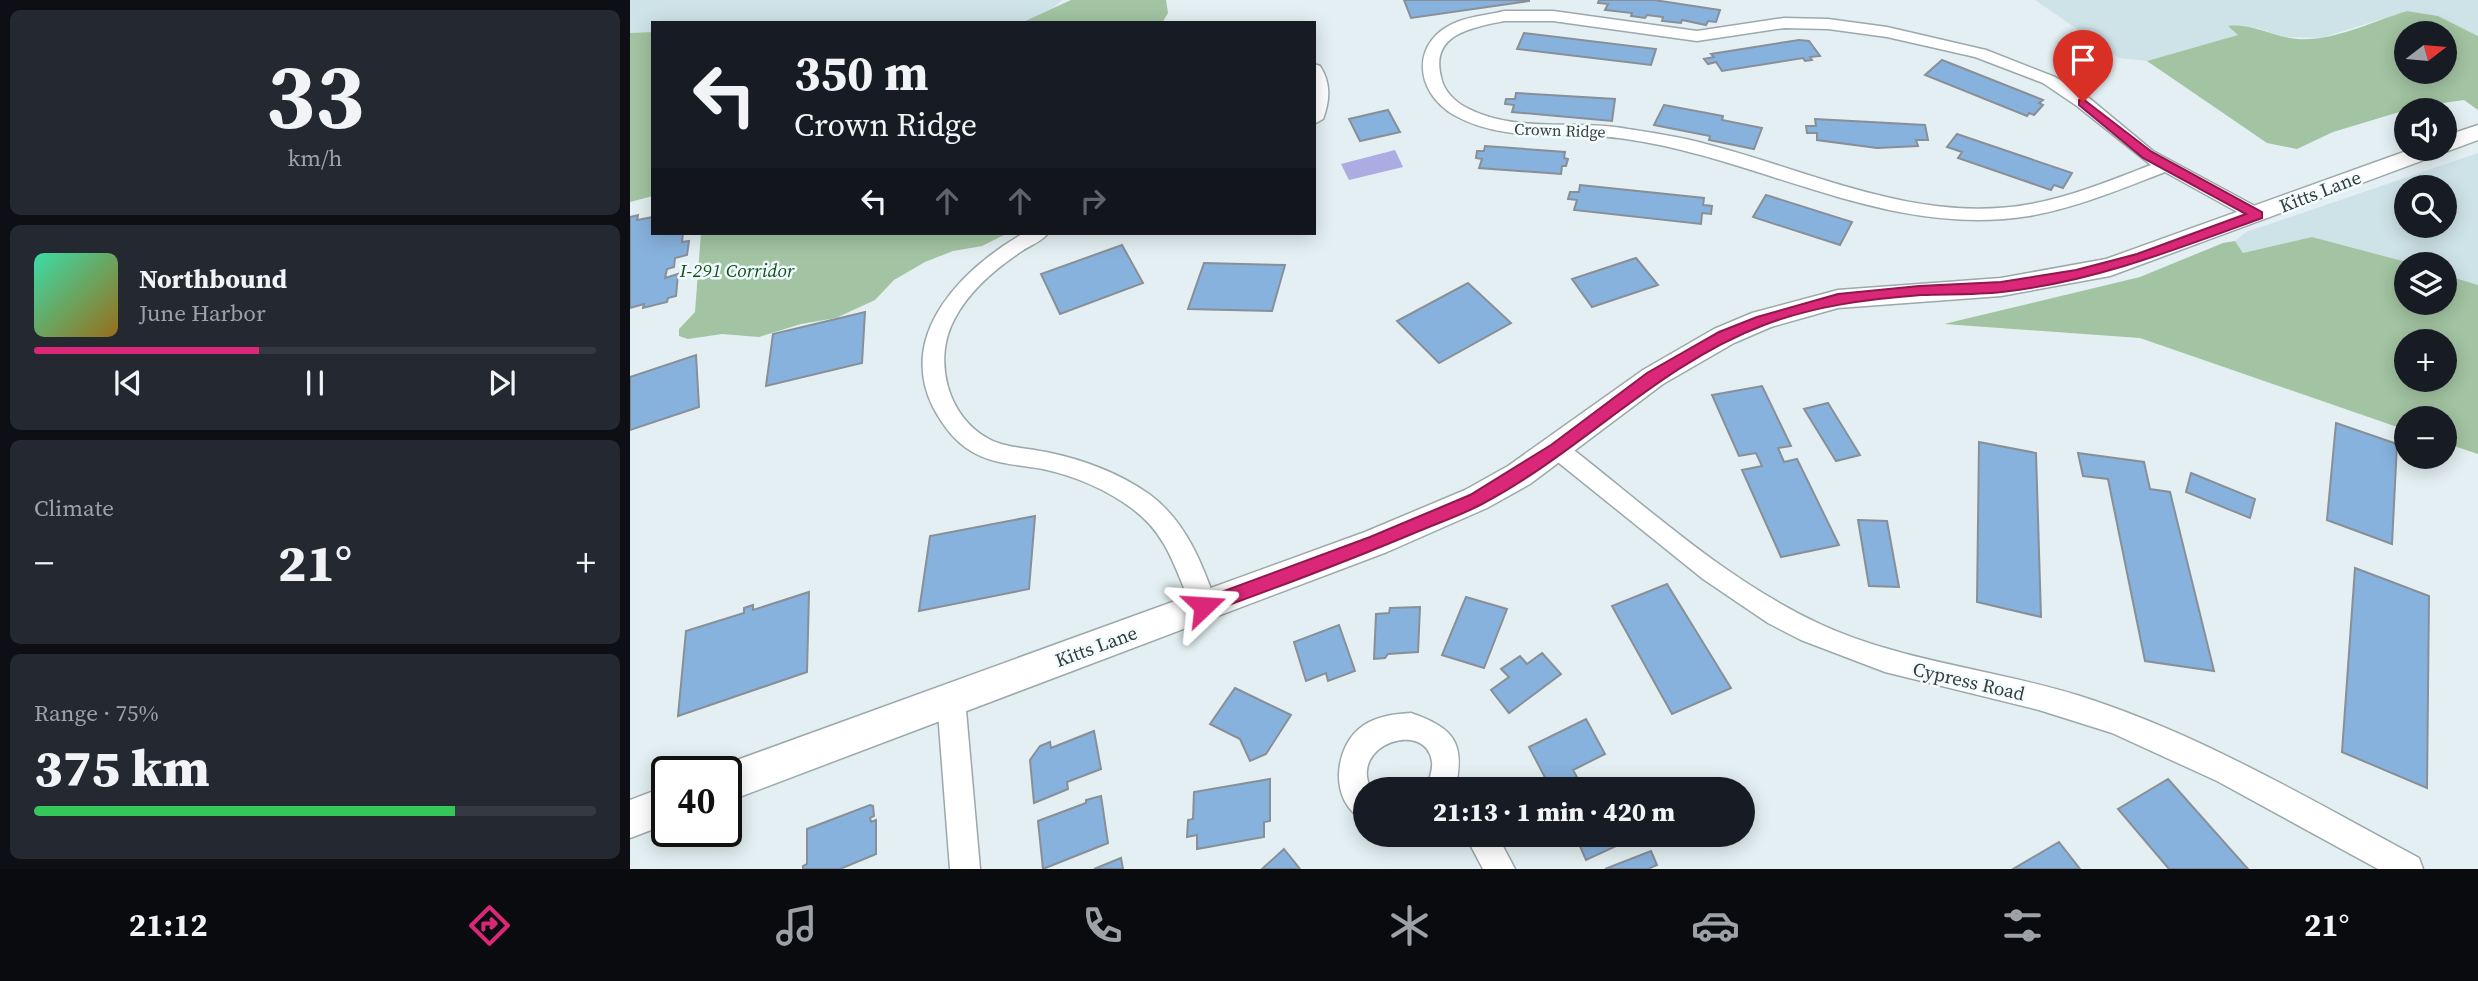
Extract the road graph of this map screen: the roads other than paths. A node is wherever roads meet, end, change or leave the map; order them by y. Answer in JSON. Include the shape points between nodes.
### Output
{"nodes":[{"id":1,"x":1316,"y":72,"type":"edge"},
{"id":2,"x":1316,"y":114,"type":"edge"},
{"id":3,"x":2478,"y":132,"type":"edge"},
{"id":4,"x":2457,"y":140,"type":"edge"},
{"id":5,"x":2401,"y":161,"type":"edge"},
{"id":6,"x":2164,"y":166,"type":"junction"},
{"id":7,"x":2257,"y":215,"type":"junction"},
{"id":8,"x":1034,"y":235,"type":"edge"},
{"id":9,"x":1557,"y":449,"type":"junction"},
{"id":10,"x":1204,"y":606,"type":"junction"},
{"id":11,"x":951,"y":699,"type":"junction"},
{"id":12,"x":742,"y":777,"type":"edge"},
{"id":13,"x":1354,"y":777,"type":"edge"},
{"id":14,"x":1444,"y":777,"type":"edge"},
{"id":15,"x":651,"y":811,"type":"edge"},
{"id":16,"x":630,"y":819,"type":"edge"},
{"id":17,"x":1487,"y":847,"type":"edge"},
{"id":18,"x":965,"y":869,"type":"edge"},
{"id":19,"x":1500,"y":869,"type":"edge"},
{"id":20,"x":2408,"y":869,"type":"edge"}],
"edges":[{"from":1,"to":2,"type":"street","via":[[1321,103]]},
{"from":3,"to":4,"type":"street"},
{"from":5,"to":7,"type":"street","name":"Kitts Lane"},
{"from":6,"to":6,"type":"street","name":"Crown Ridge","via":[[2066,90],[2031,72],[1980,53],[1852,27],[1784,23],[1697,36],[1553,16],[1504,16],[1462,25],[1439,40],[1429,62],[1435,89],[1459,111],[1503,128],[1625,133],[1702,148],[1861,198],[1930,211],[1982,214],[2029,210],[2092,194]]},
{"from":6,"to":7,"type":"street","name":"Crown Ridge"},
{"from":7,"to":9,"type":"street","name":"Kitts Lane","via":[[2076,275],[2001,287],[1838,299],[1762,320],[1653,377]]},
{"from":8,"to":10,"type":"street","via":[[1006,250],[965,286],[935,334],[933,380],[948,418],[981,447],[1056,463],[1128,492],[1146,505],[1178,544]]},
{"from":9,"to":10,"type":"street","name":"Kitts Lane","via":[[1498,487],[1433,519]]},
{"from":9,"to":20,"type":"street","name":"Cypress Road","via":[[1721,576],[1810,632],[1919,670],[2050,699],[2114,721],[2227,771]]},
{"from":10,"to":11,"type":"street","name":"Kitts Lane"},
{"from":11,"to":12,"type":"street","name":"Kitts Lane"},
{"from":11,"to":18,"type":"street"},
{"from":13,"to":14,"type":"street","via":[[1353,764],[1367,741],[1391,726],[1430,732],[1445,753]]},
{"from":15,"to":16,"type":"street"},
{"from":17,"to":19,"type":"street"}]}
